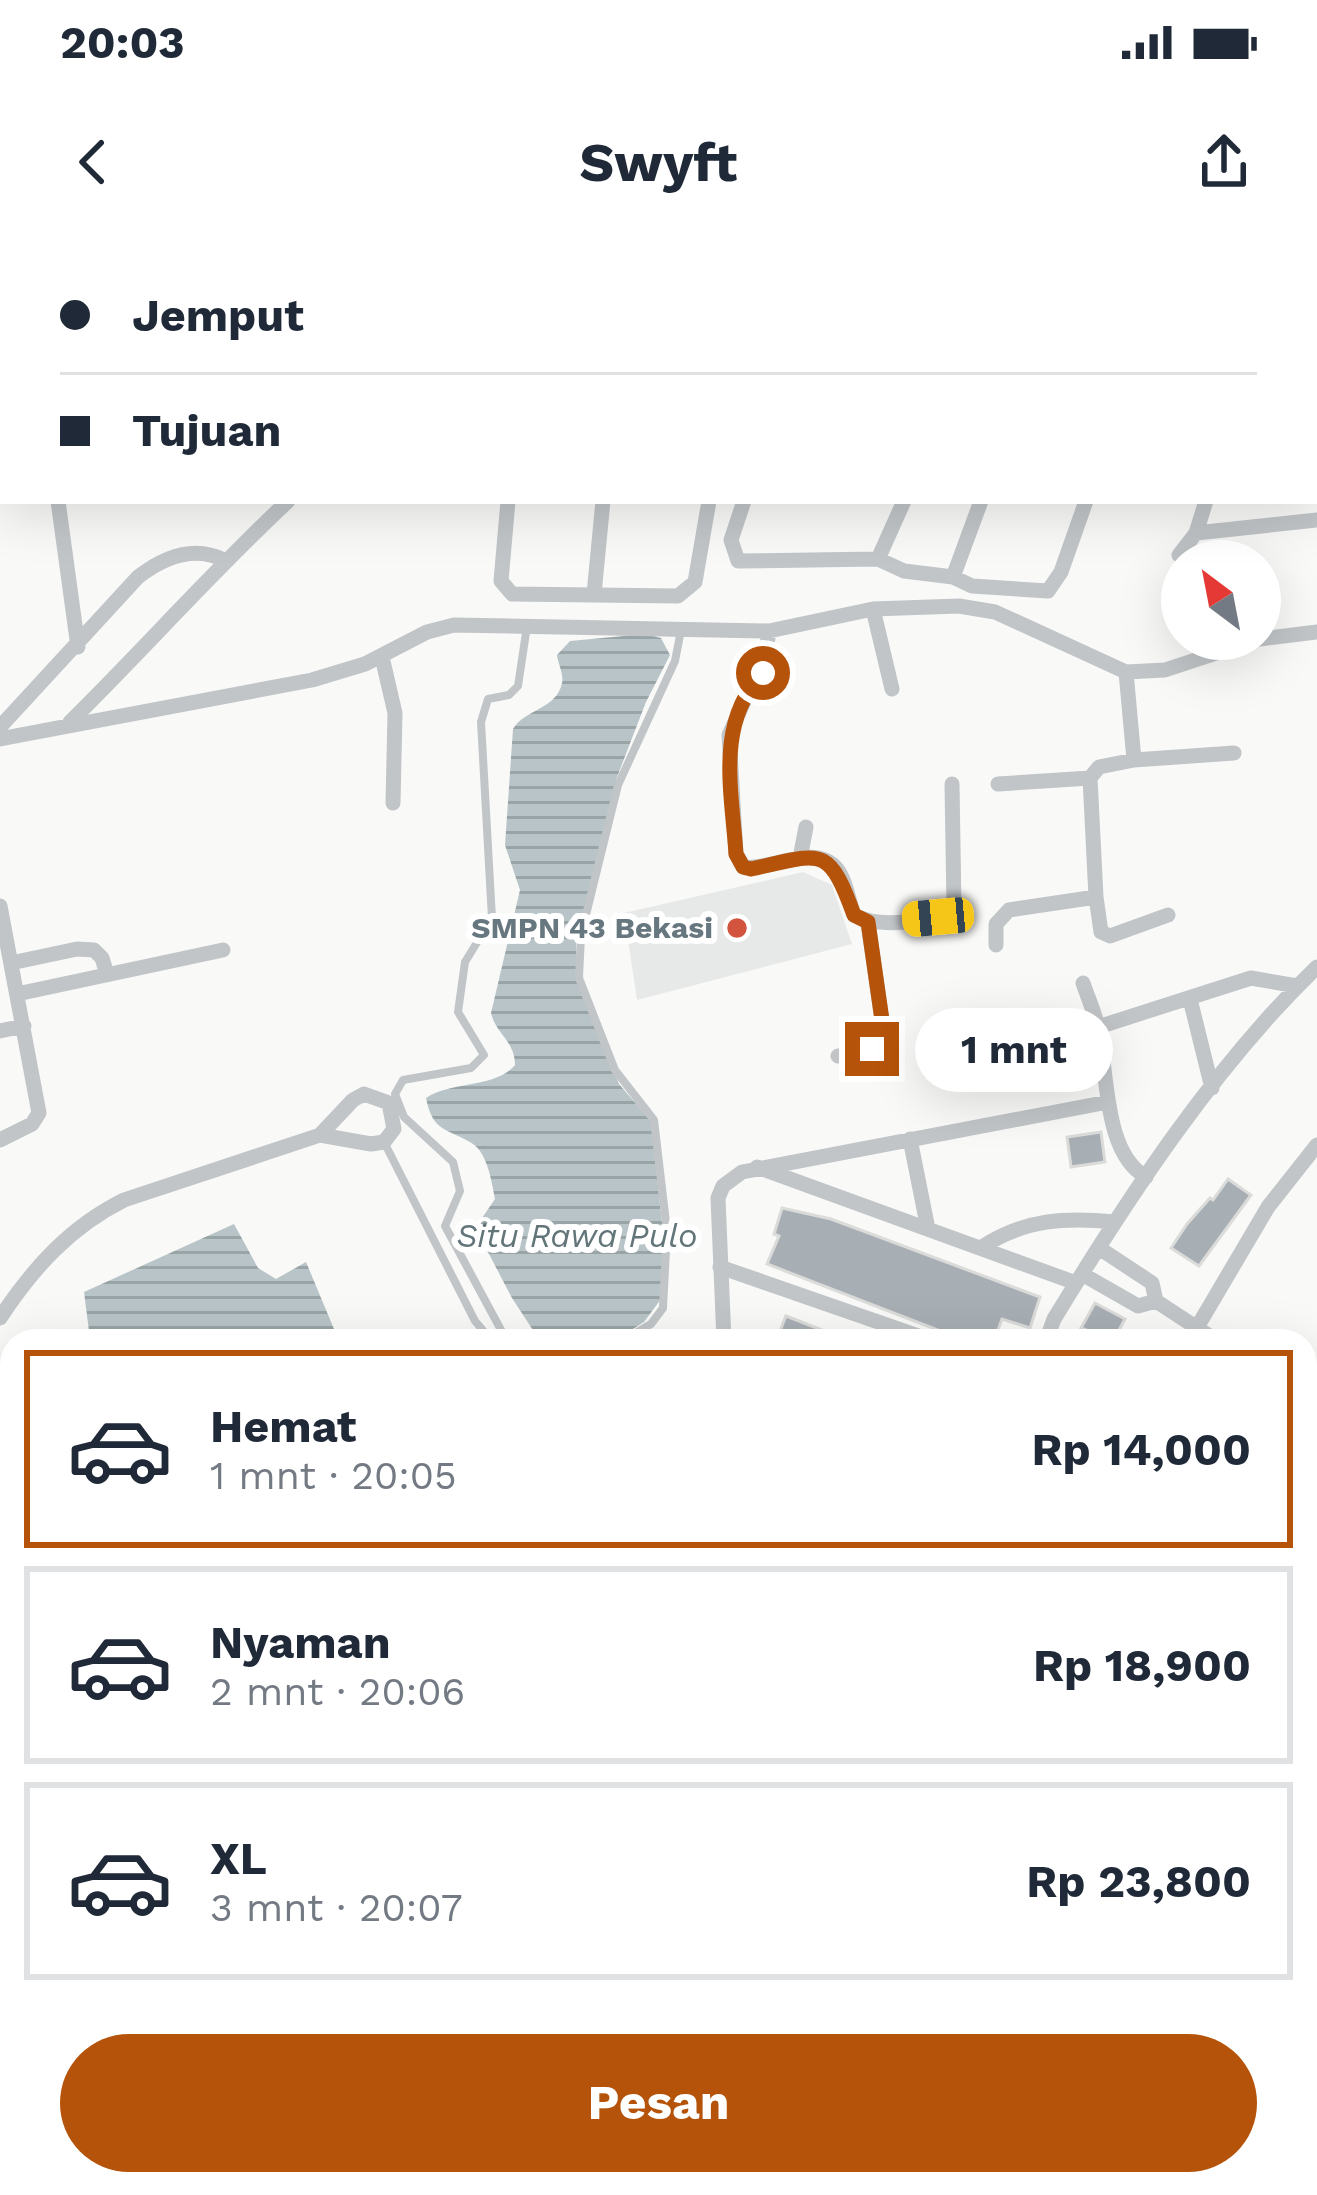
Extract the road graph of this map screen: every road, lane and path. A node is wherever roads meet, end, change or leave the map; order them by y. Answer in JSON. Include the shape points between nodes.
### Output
{"nodes":[{"id":1,"x":58,"y":504,"type":"edge"},
{"id":2,"x":285,"y":504,"type":"edge"},
{"id":3,"x":508,"y":504,"type":"edge"},
{"id":4,"x":603,"y":504,"type":"edge"},
{"id":5,"x":709,"y":504,"type":"edge"},
{"id":6,"x":743,"y":504,"type":"edge"},
{"id":7,"x":903,"y":504,"type":"edge"},
{"id":8,"x":980,"y":504,"type":"edge"},
{"id":9,"x":1085,"y":504,"type":"edge"},
{"id":10,"x":1205,"y":504,"type":"edge"},
{"id":11,"x":1317,"y":520,"type":"edge"},
{"id":12,"x":1196,"y":533,"type":"junction"},
{"id":13,"x":1190,"y":540,"type":"edge"},
{"id":14,"x":878,"y":559,"type":"junction"},
{"id":15,"x":224,"y":560,"type":"junction"},
{"id":16,"x":953,"y":577,"type":"junction"},
{"id":17,"x":594,"y":594,"type":"junction"},
{"id":18,"x":873,"y":609,"type":"junction"},
{"id":19,"x":527,"y":626,"type":"junction"},
{"id":20,"x":682,"y":629,"type":"junction"},
{"id":21,"x":769,"y":631,"type":"junction"},
{"id":22,"x":1317,"y":632,"type":"edge"},
{"id":23,"x":1281,"y":636,"type":"edge"},
{"id":24,"x":78,"y":647,"type":"junction"},
{"id":25,"x":382,"y":657,"type":"junction"},
{"id":26,"x":1195,"y":660,"type":"edge"},
{"id":27,"x":1126,"y":672,"type":"junction"},
{"id":28,"x":892,"y":689,"type":"dead end"},
{"id":29,"x":68,"y":724,"type":"junction"},
{"id":30,"x":0,"y":727,"type":"edge"},
{"id":31,"x":0,"y":740,"type":"edge"},
{"id":32,"x":1234,"y":753,"type":"dead end"},
{"id":33,"x":1134,"y":760,"type":"junction"},
{"id":34,"x":1090,"y":778,"type":"junction"},
{"id":35,"x":952,"y":784,"type":"dead end"},
{"id":36,"x":998,"y":784,"type":"dead end"},
{"id":37,"x":393,"y":803,"type":"dead end"},
{"id":38,"x":806,"y":827,"type":"dead end"},
{"id":39,"x":800,"y":858,"type":"junction"},
{"id":40,"x":1096,"y":897,"type":"junction"},
{"id":41,"x":0,"y":906,"type":"edge"},
{"id":42,"x":1168,"y":915,"type":"dead end"},
{"id":43,"x":868,"y":922,"type":"junction"},
{"id":44,"x":996,"y":945,"type":"dead end"},
{"id":45,"x":223,"y":950,"type":"dead end"},
{"id":46,"x":11,"y":963,"type":"junction"},
{"id":47,"x":1317,"y":967,"type":"edge"},
{"id":48,"x":107,"y":974,"type":"junction"},
{"id":49,"x":1083,"y":983,"type":"dead end"},
{"id":50,"x":1297,"y":986,"type":"junction"},
{"id":51,"x":17,"y":994,"type":"junction"},
{"id":52,"x":1190,"y":999,"type":"junction"},
{"id":53,"x":24,"y":1026,"type":"junction"},
{"id":54,"x":1098,"y":1028,"type":"junction"},
{"id":55,"x":0,"y":1031,"type":"edge"},
{"id":56,"x":838,"y":1056,"type":"dead end"},
{"id":57,"x":1212,"y":1088,"type":"junction"},
{"id":58,"x":1108,"y":1102,"type":"junction"},
{"id":59,"x":320,"y":1135,"type":"junction"},
{"id":60,"x":0,"y":1139,"type":"edge"},
{"id":61,"x":910,"y":1139,"type":"junction"},
{"id":62,"x":384,"y":1142,"type":"junction"},
{"id":63,"x":1316,"y":1148,"type":"edge"},
{"id":64,"x":757,"y":1167,"type":"junction"},
{"id":65,"x":1146,"y":1177,"type":"junction"},
{"id":66,"x":1115,"y":1222,"type":"junction"},
{"id":67,"x":928,"y":1229,"type":"junction"},
{"id":68,"x":982,"y":1246,"type":"junction"},
{"id":69,"x":1099,"y":1248,"type":"junction"},
{"id":70,"x":720,"y":1267,"type":"junction"},
{"id":71,"x":1079,"y":1279,"type":"junction"},
{"id":72,"x":1156,"y":1301,"type":"junction"},
{"id":73,"x":0,"y":1318,"type":"edge"},
{"id":74,"x":482,"y":1329,"type":"edge"},
{"id":75,"x":501,"y":1329,"type":"edge"},
{"id":76,"x":642,"y":1329,"type":"edge"},
{"id":77,"x":723,"y":1329,"type":"edge"},
{"id":78,"x":898,"y":1329,"type":"edge"},
{"id":79,"x":1050,"y":1329,"type":"edge"},
{"id":80,"x":1187,"y":1329,"type":"edge"},
{"id":81,"x":1195,"y":1329,"type":"edge"}],
"edges":[{"from":1,"to":24,"type":"street"},
{"from":2,"to":15,"type":"street"},
{"from":3,"to":17,"type":"street","via":[[505,589]]},
{"from":4,"to":17,"type":"street"},
{"from":5,"to":17,"type":"street","via":[[698,575],[688,591]]},
{"from":6,"to":14,"type":"street","via":[[731,539],[738,561]]},
{"from":7,"to":14,"type":"street"},
{"from":8,"to":16,"type":"street"},
{"from":9,"to":16,"type":"street","via":[[1048,591],[972,586]]},
{"from":10,"to":12,"type":"street"},
{"from":11,"to":12,"type":"street"},
{"from":12,"to":13,"type":"street"},
{"from":14,"to":16,"type":"street"},
{"from":15,"to":24,"type":"street","via":[[209,553],[157,562]]},
{"from":15,"to":29,"type":"street"},
{"from":18,"to":21,"type":"street"},
{"from":18,"to":27,"type":"street","via":[[994,612]]},
{"from":18,"to":28,"type":"street"},
{"from":19,"to":20,"type":"street"},
{"from":19,"to":25,"type":"street","via":[[454,625]]},
{"from":19,"to":75,"type":"lane","via":[[518,686],[488,699],[481,722],[492,918],[465,962],[458,1012],[484,1055],[471,1068],[403,1080],[395,1094],[404,1117],[453,1162],[460,1191],[445,1226]]},
{"from":20,"to":21,"type":"street"},
{"from":20,"to":76,"type":"lane","via":[[618,784],[581,935],[579,978],[615,1070],[654,1120],[668,1232],[663,1308]]},
{"from":21,"to":39,"type":"street","via":[[763,673],[729,735],[736,854],[751,869]]},
{"from":22,"to":23,"type":"street"},
{"from":24,"to":30,"type":"street"},
{"from":25,"to":29,"type":"street","via":[[292,685]]},
{"from":25,"to":37,"type":"street","via":[[395,712]]},
{"from":26,"to":27,"type":"street"},
{"from":27,"to":33,"type":"street"},
{"from":29,"to":31,"type":"street"},
{"from":32,"to":33,"type":"street"},
{"from":33,"to":34,"type":"street","via":[[1099,767]]},
{"from":34,"to":36,"type":"street"},
{"from":34,"to":40,"type":"street"},
{"from":35,"to":43,"type":"street","via":[[954,908],[938,917]]},
{"from":38,"to":39,"type":"street"},
{"from":39,"to":43,"type":"street","via":[[838,870],[854,915]]},
{"from":40,"to":42,"type":"street","via":[[1105,936]]},
{"from":40,"to":44,"type":"street","via":[[1009,910],[996,924]]},
{"from":41,"to":46,"type":"street"},
{"from":43,"to":56,"type":"street","via":[[884,1034],[872,1049]]},
{"from":45,"to":48,"type":"street"},
{"from":46,"to":48,"type":"street","via":[[89,949]]},
{"from":46,"to":51,"type":"street"},
{"from":47,"to":50,"type":"street"},
{"from":48,"to":51,"type":"street"},
{"from":49,"to":54,"type":"street"},
{"from":50,"to":52,"type":"street","via":[[1250,978]]},
{"from":50,"to":57,"type":"street"},
{"from":51,"to":53,"type":"street"},
{"from":52,"to":54,"type":"street"},
{"from":52,"to":57,"type":"street"},
{"from":53,"to":55,"type":"street"},
{"from":53,"to":60,"type":"street","via":[[39,1113]]},
{"from":54,"to":58,"type":"street"},
{"from":57,"to":65,"type":"street"},
{"from":58,"to":61,"type":"street"},
{"from":58,"to":65,"type":"street","via":[[1124,1154]]},
{"from":59,"to":62,"type":"street"},
{"from":59,"to":62,"type":"street","via":[[364,1094],[389,1102],[394,1129]]},
{"from":59,"to":73,"type":"street","via":[[100,1212],[31,1271]]},
{"from":61,"to":64,"type":"street"},
{"from":61,"to":67,"type":"street"},
{"from":62,"to":74,"type":"lane"},
{"from":63,"to":81,"type":"street","via":[[1268,1208]]},
{"from":64,"to":67,"type":"street"},
{"from":64,"to":70,"type":"street","via":[[720,1191]]},
{"from":65,"to":66,"type":"street"},
{"from":66,"to":68,"type":"street","via":[[1060,1217]]},
{"from":66,"to":69,"type":"street"},
{"from":67,"to":68,"type":"street"},
{"from":68,"to":71,"type":"street"},
{"from":69,"to":71,"type":"street"},
{"from":69,"to":72,"type":"street","via":[[1152,1283]]},
{"from":70,"to":77,"type":"street"},
{"from":70,"to":78,"type":"street"},
{"from":71,"to":72,"type":"street","via":[[1138,1306]]},
{"from":71,"to":79,"type":"street"},
{"from":72,"to":80,"type":"street"}]}
